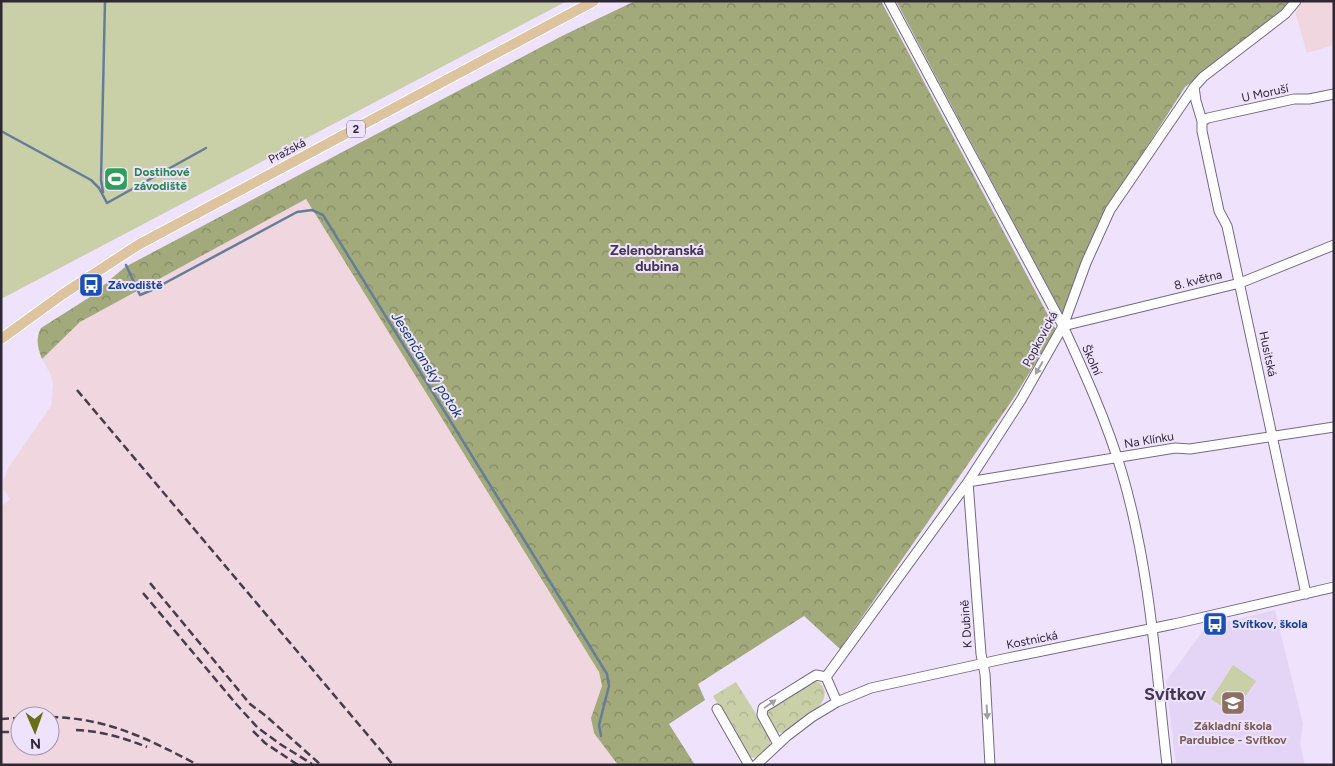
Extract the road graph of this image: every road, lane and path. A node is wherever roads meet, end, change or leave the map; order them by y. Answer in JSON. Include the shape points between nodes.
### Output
{"nodes":[{"id":1,"x":594,"y":1,"type":"edge"},
{"id":2,"x":888,"y":1,"type":"edge"},
{"id":3,"x":1296,"y":1,"type":"edge"},
{"id":4,"x":1194,"y":87,"type":"junction"},
{"id":5,"x":1334,"y":94,"type":"edge"},
{"id":6,"x":1182,"y":103,"type":"junction"},
{"id":7,"x":1198,"y":110,"type":"junction"},
{"id":8,"x":1202,"y":122,"type":"junction"},
{"id":9,"x":1334,"y":245,"type":"edge"},
{"id":10,"x":1240,"y":283,"type":"junction"},
{"id":11,"x":1063,"y":326,"type":"junction"},
{"id":12,"x":1,"y":339,"type":"edge"},
{"id":13,"x":1334,"y":427,"type":"edge"},
{"id":14,"x":1273,"y":437,"type":"junction"},
{"id":15,"x":1117,"y":458,"type":"junction"},
{"id":16,"x":968,"y":482,"type":"junction"},
{"id":17,"x":1334,"y":587,"type":"edge"},
{"id":18,"x":1306,"y":594,"type":"junction"},
{"id":19,"x":1151,"y":629,"type":"junction"},
{"id":20,"x":982,"y":663,"type":"junction"},
{"id":21,"x":826,"y":676,"type":"junction"},
{"id":22,"x":838,"y":702,"type":"junction"},
{"id":23,"x":717,"y":710,"type":"dead end"},
{"id":24,"x":778,"y":744,"type":"junction"},
{"id":25,"x":749,"y":765,"type":"edge"},
{"id":26,"x":756,"y":765,"type":"edge"},
{"id":27,"x":990,"y":765,"type":"edge"},
{"id":28,"x":1167,"y":765,"type":"edge"}],
"edges":[{"from":1,"to":12,"type":"main road","name":"Pražská","number":"2","via":[[138,245]]},
{"from":2,"to":11,"type":"street","name":"Školní"},
{"from":3,"to":4,"type":"street","name":"Popkovická","via":[[1285,14]]},
{"from":4,"to":6,"type":"street","name":"Popkovická"},
{"from":4,"to":7,"type":"street","name":"Husitská"},
{"from":5,"to":8,"type":"street","name":"U Moruší","via":[[1294,99]]},
{"from":6,"to":7,"type":"street"},
{"from":6,"to":11,"type":"street","name":"Popkovická","via":[[1110,210]]},
{"from":7,"to":8,"type":"street","name":"Husitská"},
{"from":8,"to":10,"type":"street","name":"Husitská","via":[[1219,211],[1227,226]]},
{"from":9,"to":10,"type":"street","name":"8. května"},
{"from":10,"to":11,"type":"street","name":"8. května"},
{"from":10,"to":14,"type":"street","name":"Husitská"},
{"from":11,"to":15,"type":"street","name":"Školní","via":[[1096,400]]},
{"from":11,"to":16,"type":"street","name":"Popkovická","one_way":true,"via":[[1021,400]]},
{"from":13,"to":14,"type":"street","name":"Na Klínku"},
{"from":14,"to":15,"type":"street","name":"Na Klínku"},
{"from":14,"to":18,"type":"street","name":"Husitská"},
{"from":15,"to":16,"type":"street","name":"Na Klínku"},
{"from":15,"to":19,"type":"street","name":"Školní","via":[[1140,549]]},
{"from":16,"to":20,"type":"street","name":"K Dubině"},
{"from":16,"to":21,"type":"street","name":"Popkovická"},
{"from":17,"to":18,"type":"street","name":"Kostnická"},
{"from":18,"to":19,"type":"street","name":"Kostnická"},
{"from":19,"to":20,"type":"street","name":"Kostnická"},
{"from":19,"to":28,"type":"street","name":"Školní"},
{"from":20,"to":22,"type":"street","name":"Kostnická","via":[[871,688]]},
{"from":20,"to":27,"type":"street","name":"K Dubině","one_way":true},
{"from":21,"to":22,"type":"street"},
{"from":24,"to":21,"type":"street","one_way":true,"via":[[762,715],[763,708],[816,675]]},
{"from":22,"to":24,"type":"street","name":"Kostnická","via":[[812,717]]},
{"from":23,"to":25,"type":"street"},
{"from":24,"to":26,"type":"street","name":"Kostnická"}]}
